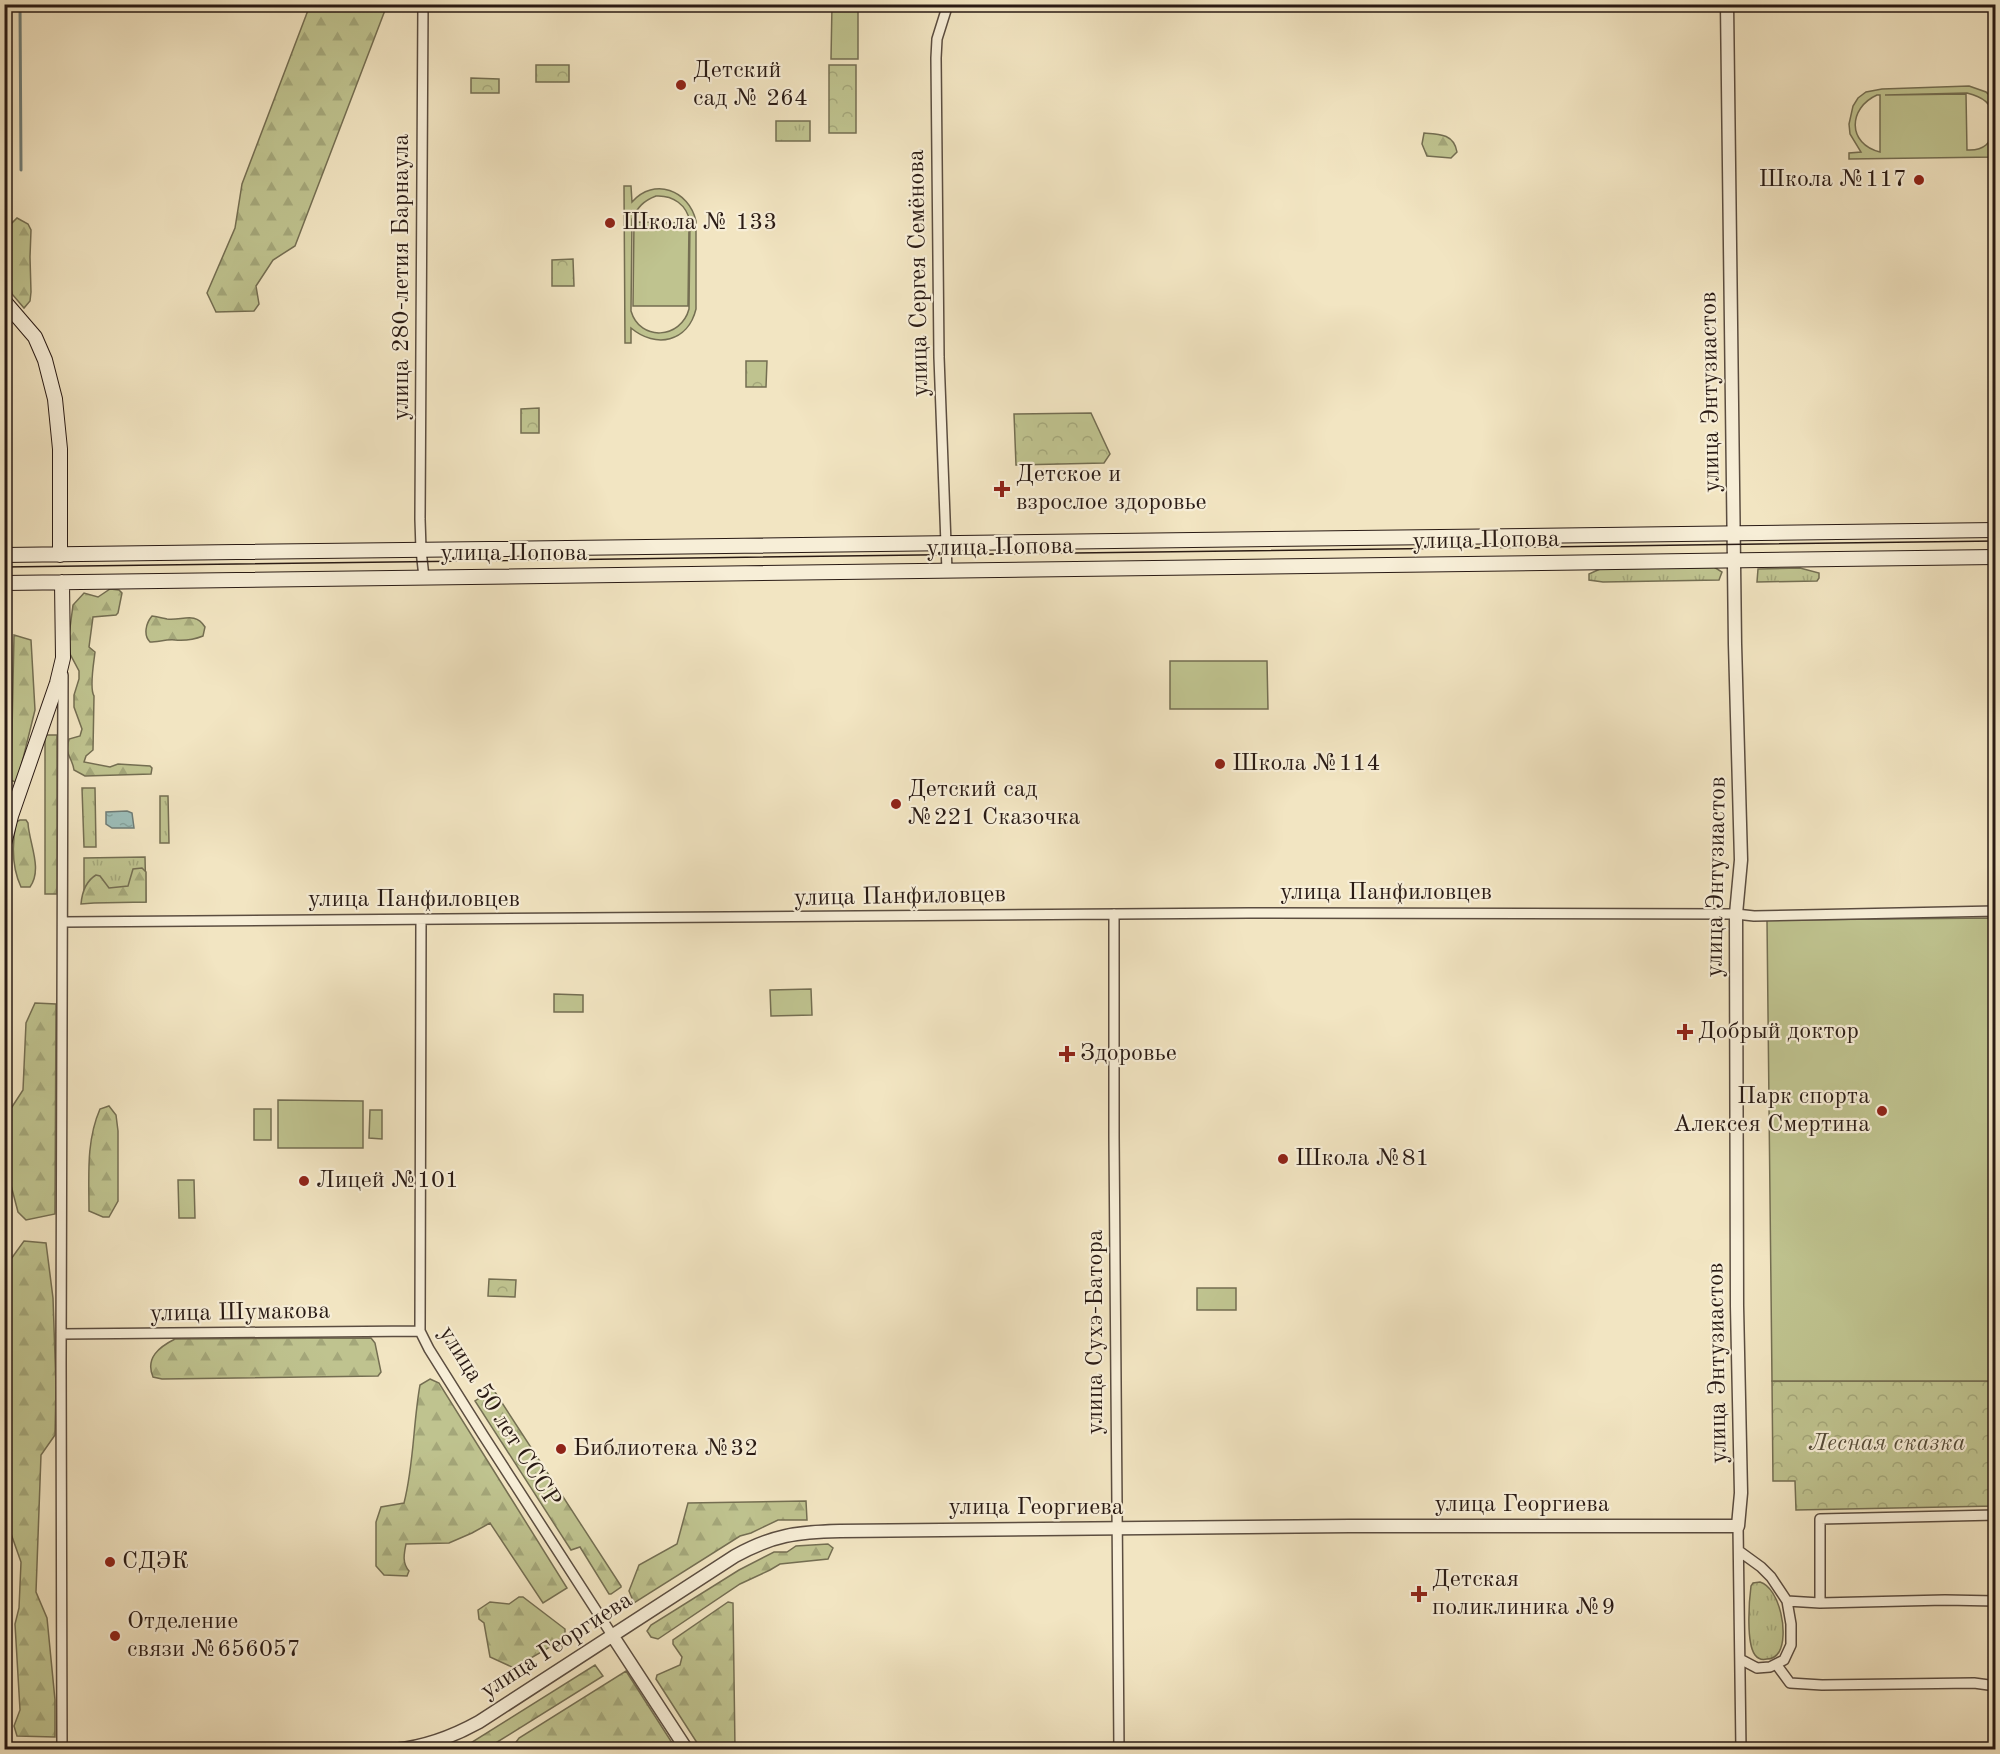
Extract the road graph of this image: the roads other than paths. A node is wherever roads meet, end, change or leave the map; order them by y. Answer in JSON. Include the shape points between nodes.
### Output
{"nodes":[{"id":1,"x":423,"y":4,"type":"edge"},
{"id":2,"x":948,"y":4,"type":"edge"},
{"id":3,"x":1727,"y":4,"type":"edge"},
{"id":4,"x":4,"y":302,"type":"edge"},
{"id":5,"x":1995,"y":530,"type":"edge"},
{"id":6,"x":1735,"y":533,"type":"junction"},
{"id":7,"x":946,"y":543,"type":"junction"},
{"id":8,"x":421,"y":550,"type":"junction"},
{"id":9,"x":289,"y":552,"type":"junction"},
{"id":10,"x":4,"y":555,"type":"edge"},
{"id":11,"x":60,"y":555,"type":"junction"},
{"id":12,"x":1995,"y":557,"type":"edge"},
{"id":13,"x":1735,"y":561,"type":"junction"},
{"id":14,"x":946,"y":571,"type":"junction"},
{"id":15,"x":424,"y":577,"type":"junction"},
{"id":16,"x":289,"y":579,"type":"junction"},
{"id":17,"x":62,"y":582,"type":"junction"},
{"id":18,"x":4,"y":583,"type":"edge"},
{"id":19,"x":63,"y":658,"type":"junction"},
{"id":20,"x":4,"y":844,"type":"edge"},
{"id":21,"x":1995,"y":911,"type":"edge"},
{"id":22,"x":1114,"y":914,"type":"junction"},
{"id":23,"x":1736,"y":914,"type":"junction"},
{"id":24,"x":421,"y":920,"type":"junction"},
{"id":25,"x":63,"y":922,"type":"junction"},
{"id":26,"x":420,"y":1330,"type":"junction"},
{"id":27,"x":61,"y":1334,"type":"junction"},
{"id":28,"x":1995,"y":1515,"type":"edge"},
{"id":29,"x":1738,"y":1526,"type":"junction"},
{"id":30,"x":1117,"y":1529,"type":"junction"},
{"id":31,"x":1738,"y":1551,"type":"junction"},
{"id":32,"x":1786,"y":1601,"type":"junction"},
{"id":33,"x":1995,"y":1601,"type":"edge"},
{"id":34,"x":1820,"y":1603,"type":"junction"},
{"id":35,"x":612,"y":1635,"type":"junction"},
{"id":36,"x":1740,"y":1659,"type":"junction"},
{"id":37,"x":1776,"y":1664,"type":"junction"},
{"id":38,"x":1995,"y":1686,"type":"edge"},
{"id":39,"x":62,"y":1749,"type":"edge"},
{"id":40,"x":394,"y":1749,"type":"edge"},
{"id":41,"x":687,"y":1749,"type":"edge"},
{"id":42,"x":1119,"y":1749,"type":"edge"},
{"id":43,"x":1742,"y":1749,"type":"edge"}],
"edges":[{"from":1,"to":8,"type":"street","name":"улица 280-летия Барнаула"},
{"from":2,"to":7,"type":"street","name":"улица Сергея Семёнова","via":[[937,39],[936,58],[939,357]]},
{"from":3,"to":6,"type":"street","name":"улица Энтузиастов"},
{"from":4,"to":11,"type":"main road","via":[[35,337],[55,399],[60,449]]},
{"from":5,"to":6,"type":"main road","name":"улица Попова"},
{"from":6,"to":7,"type":"main road","name":"улица Попова"},
{"from":6,"to":13,"type":"street","name":"улица Энтузиастов"},
{"from":7,"to":8,"type":"main road","name":"улица Попова"},
{"from":7,"to":14,"type":"street","name":"улица Сергея Семёнова"},
{"from":8,"to":9,"type":"main road","name":"улица Попова"},
{"from":8,"to":15,"type":"street","name":"улица 280-летия Барнаула"},
{"from":9,"to":11,"type":"main road","name":"улица Попова"},
{"from":9,"to":16,"type":"main road"},
{"from":10,"to":11,"type":"main road","name":"улица Попова"},
{"from":12,"to":13,"type":"main road","name":"улица Попова"},
{"from":13,"to":14,"type":"main road","name":"улица Попова"},
{"from":13,"to":23,"type":"street","name":"улица Энтузиастов","via":[[1741,860]]},
{"from":14,"to":15,"type":"main road","name":"улица Попова"},
{"from":15,"to":16,"type":"main road","name":"улица Попова"},
{"from":16,"to":17,"type":"main road","name":"улица Попова"},
{"from":17,"to":18,"type":"main road","name":"улица Попова"},
{"from":17,"to":19,"type":"main road"},
{"from":19,"to":20,"type":"main road"},
{"from":19,"to":25,"type":"street"},
{"from":21,"to":23,"type":"street","name":"улица Панфиловцев"},
{"from":22,"to":23,"type":"street","name":"улица Панфиловцев"},
{"from":22,"to":24,"type":"street","name":"улица Панфиловцев"},
{"from":22,"to":30,"type":"street","name":"улица Сухэ-Батора"},
{"from":23,"to":29,"type":"street","name":"улица Энтузиастов","via":[[1741,1482]]},
{"from":24,"to":25,"type":"street","name":"улица Панфиловцев"},
{"from":24,"to":26,"type":"street","name":"улица 50 лет СССР"},
{"from":25,"to":27,"type":"street"},
{"from":26,"to":27,"type":"street","name":"улица Шумакова"},
{"from":26,"to":35,"type":"street","name":"улица 50 лет СССР"},
{"from":27,"to":39,"type":"street"},
{"from":28,"to":34,"type":"street","via":[[1820,1519]]},
{"from":29,"to":30,"type":"street","name":"улица Георгиева"},
{"from":29,"to":31,"type":"street","name":"улица Энтузиастов"},
{"from":30,"to":35,"type":"street","name":"улица Георгиева","via":[[784,1535],[735,1556]]},
{"from":30,"to":42,"type":"street","name":"улица Сухэ-Батора"},
{"from":31,"to":32,"type":"street","via":[[1771,1577]]},
{"from":31,"to":36,"type":"street","name":"улица Энтузиастов"},
{"from":32,"to":34,"type":"street"},
{"from":32,"to":37,"type":"street","via":[[1791,1645],[1784,1660]]},
{"from":33,"to":34,"type":"street"},
{"from":35,"to":40,"type":"street","name":"улица Георгиева","via":[[461,1733],[438,1742]]},
{"from":35,"to":41,"type":"street","name":"улица 50 лет СССР"},
{"from":36,"to":37,"type":"street","via":[[1757,1668]]},
{"from":36,"to":43,"type":"street","name":"улица Энтузиастов"},
{"from":37,"to":38,"type":"street","via":[[1790,1683]]}]}
